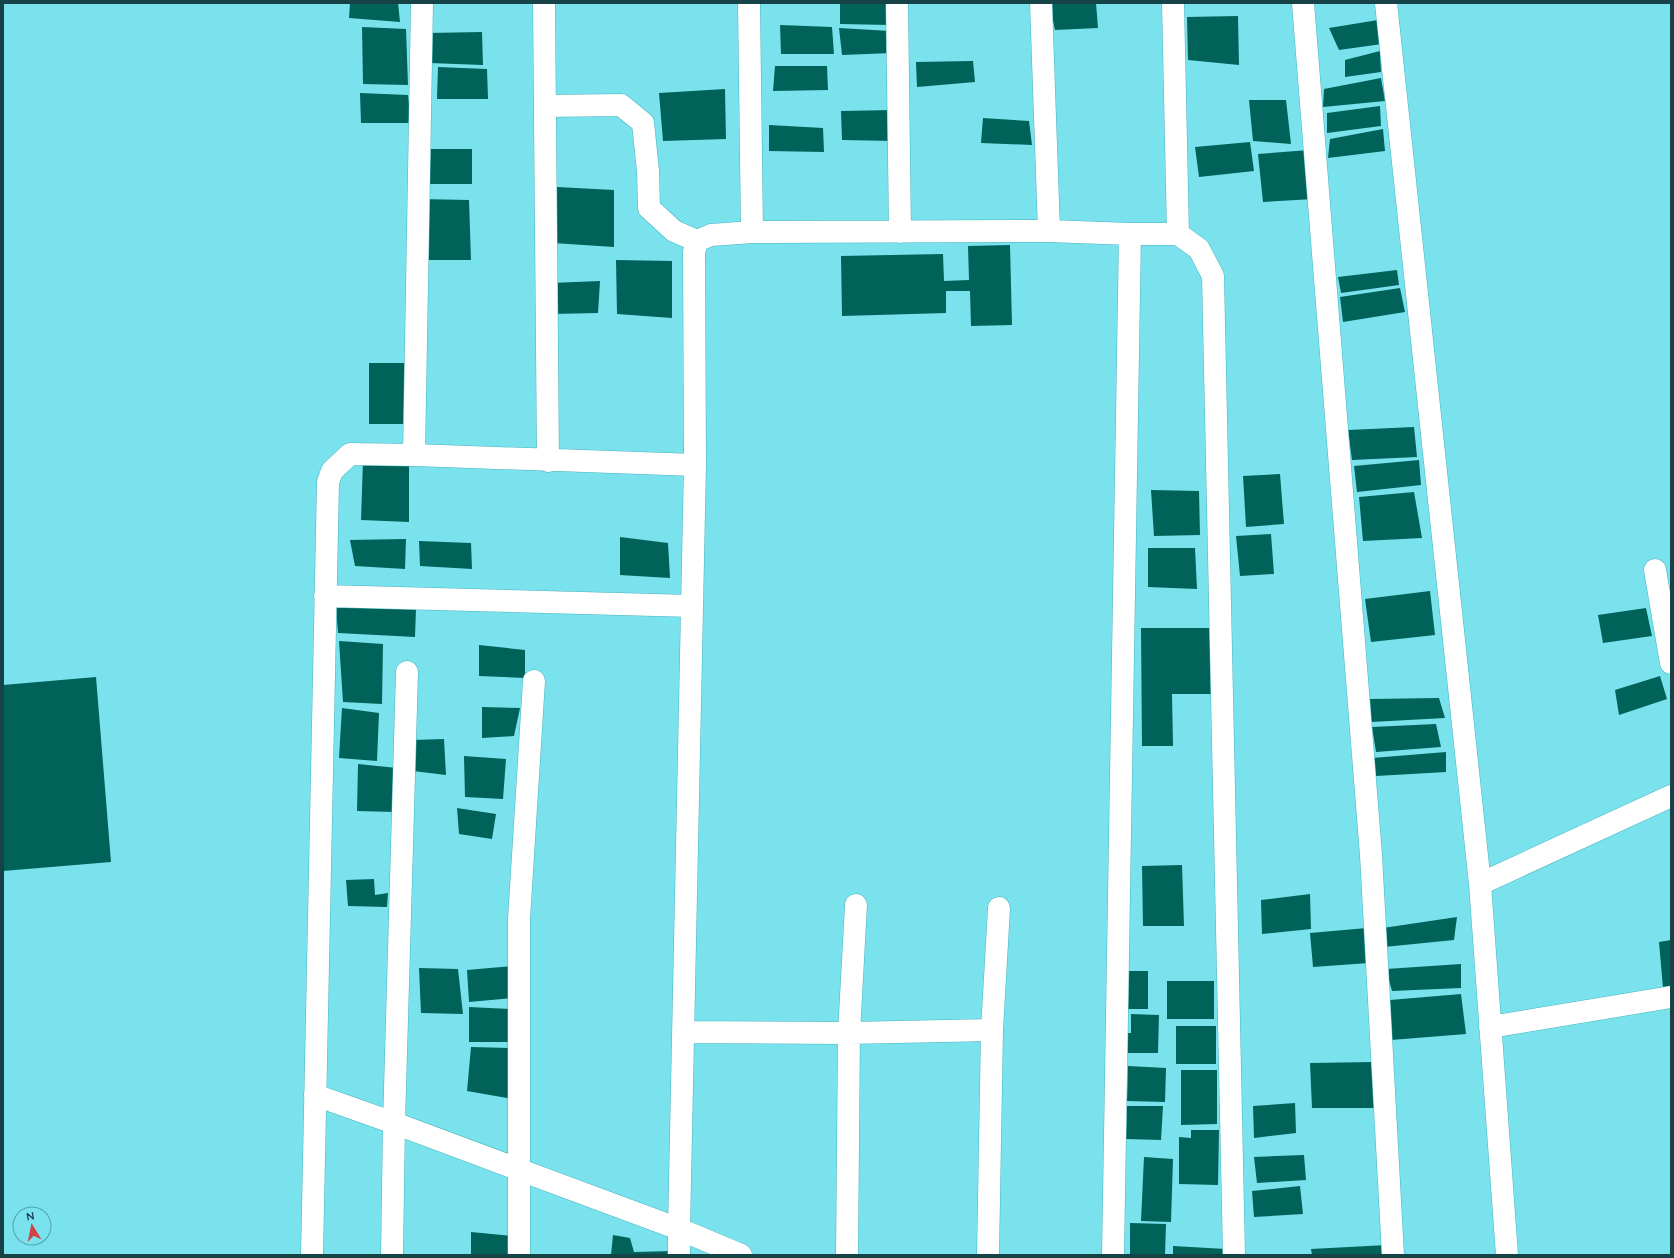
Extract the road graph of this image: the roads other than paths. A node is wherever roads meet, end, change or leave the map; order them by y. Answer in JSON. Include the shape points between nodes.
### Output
{"nodes":[{"id":1,"x":422,"y":3,"type":"edge"},
{"id":2,"x":544,"y":3,"type":"edge"},
{"id":3,"x":749,"y":3,"type":"edge"},
{"id":4,"x":897,"y":3,"type":"edge"},
{"id":5,"x":1041,"y":3,"type":"edge"},
{"id":6,"x":1173,"y":3,"type":"edge"},
{"id":7,"x":1303,"y":3,"type":"edge"},
{"id":8,"x":1386,"y":3,"type":"edge"},
{"id":9,"x":545,"y":106,"type":"junction"},
{"id":10,"x":1049,"y":230,"type":"junction"},
{"id":11,"x":752,"y":232,"type":"junction"},
{"id":12,"x":900,"y":232,"type":"junction"},
{"id":13,"x":1130,"y":234,"type":"junction"},
{"id":14,"x":1178,"y":234,"type":"junction"},
{"id":15,"x":697,"y":241,"type":"junction"},
{"id":16,"x":414,"y":455,"type":"junction"},
{"id":17,"x":548,"y":461,"type":"junction"},
{"id":18,"x":695,"y":465,"type":"junction"},
{"id":19,"x":1655,"y":570,"type":"dead end"},
{"id":20,"x":325,"y":596,"type":"junction"},
{"id":21,"x":692,"y":606,"type":"junction"},
{"id":22,"x":1671,"y":663,"type":"edge"},
{"id":23,"x":407,"y":672,"type":"dead end"},
{"id":24,"x":534,"y":681,"type":"dead end"},
{"id":25,"x":1671,"y":796,"type":"edge"},
{"id":26,"x":1480,"y":884,"type":"junction"},
{"id":27,"x":856,"y":905,"type":"dead end"},
{"id":28,"x":999,"y":908,"type":"dead end"},
{"id":29,"x":1671,"y":997,"type":"edge"},
{"id":30,"x":1490,"y":1027,"type":"junction"},
{"id":31,"x":992,"y":1030,"type":"junction"},
{"id":32,"x":684,"y":1032,"type":"junction"},
{"id":33,"x":849,"y":1033,"type":"junction"},
{"id":34,"x":315,"y":1095,"type":"junction"},
{"id":35,"x":394,"y":1123,"type":"junction"},
{"id":36,"x":520,"y":1170,"type":"junction"},
{"id":37,"x":679,"y":1229,"type":"junction"},
{"id":38,"x":312,"y":1255,"type":"edge"},
{"id":39,"x":392,"y":1255,"type":"edge"},
{"id":40,"x":519,"y":1255,"type":"edge"},
{"id":41,"x":679,"y":1255,"type":"edge"},
{"id":42,"x":741,"y":1255,"type":"edge"},
{"id":43,"x":847,"y":1255,"type":"edge"},
{"id":44,"x":988,"y":1255,"type":"edge"},
{"id":45,"x":1113,"y":1255,"type":"edge"},
{"id":46,"x":1234,"y":1255,"type":"edge"},
{"id":47,"x":1393,"y":1255,"type":"edge"},
{"id":48,"x":1507,"y":1255,"type":"edge"}],
"edges":[{"from":1,"to":16,"type":"street"},
{"from":2,"to":9,"type":"street"},
{"from":3,"to":11,"type":"street"},
{"from":4,"to":12,"type":"street"},
{"from":5,"to":10,"type":"street"},
{"from":6,"to":14,"type":"street"},
{"from":7,"to":47,"type":"street","via":[[1371,855]]},
{"from":8,"to":26,"type":"street"},
{"from":9,"to":15,"type":"street","via":[[621,105],[643,123],[649,208],[674,231]]},
{"from":9,"to":17,"type":"street"},
{"from":10,"to":12,"type":"street"},
{"from":10,"to":13,"type":"street"},
{"from":11,"to":12,"type":"street"},
{"from":11,"to":15,"type":"street","via":[[711,235]]},
{"from":13,"to":14,"type":"street"},
{"from":13,"to":45,"type":"street"},
{"from":14,"to":46,"type":"street","via":[[1199,249],[1213,276]]},
{"from":15,"to":18,"type":"street","via":[[694,252]]},
{"from":16,"to":17,"type":"street"},
{"from":16,"to":20,"type":"street","via":[[350,454],[332,471],[328,482]]},
{"from":17,"to":18,"type":"street"},
{"from":18,"to":21,"type":"street"},
{"from":19,"to":22,"type":"street"},
{"from":20,"to":21,"type":"street"},
{"from":20,"to":34,"type":"street"},
{"from":21,"to":32,"type":"street"},
{"from":23,"to":35,"type":"street"},
{"from":24,"to":36,"type":"street","via":[[519,919]]},
{"from":25,"to":26,"type":"street"},
{"from":26,"to":30,"type":"street"},
{"from":27,"to":33,"type":"street"},
{"from":28,"to":31,"type":"street"},
{"from":29,"to":30,"type":"street"},
{"from":30,"to":48,"type":"street"},
{"from":31,"to":33,"type":"street"},
{"from":31,"to":44,"type":"street"},
{"from":32,"to":33,"type":"street"},
{"from":32,"to":37,"type":"street"},
{"from":33,"to":43,"type":"street"},
{"from":34,"to":35,"type":"street"},
{"from":34,"to":38,"type":"street"},
{"from":35,"to":36,"type":"street"},
{"from":35,"to":39,"type":"street"},
{"from":36,"to":37,"type":"street"},
{"from":36,"to":40,"type":"street"},
{"from":37,"to":41,"type":"street"},
{"from":37,"to":42,"type":"street"}]}
